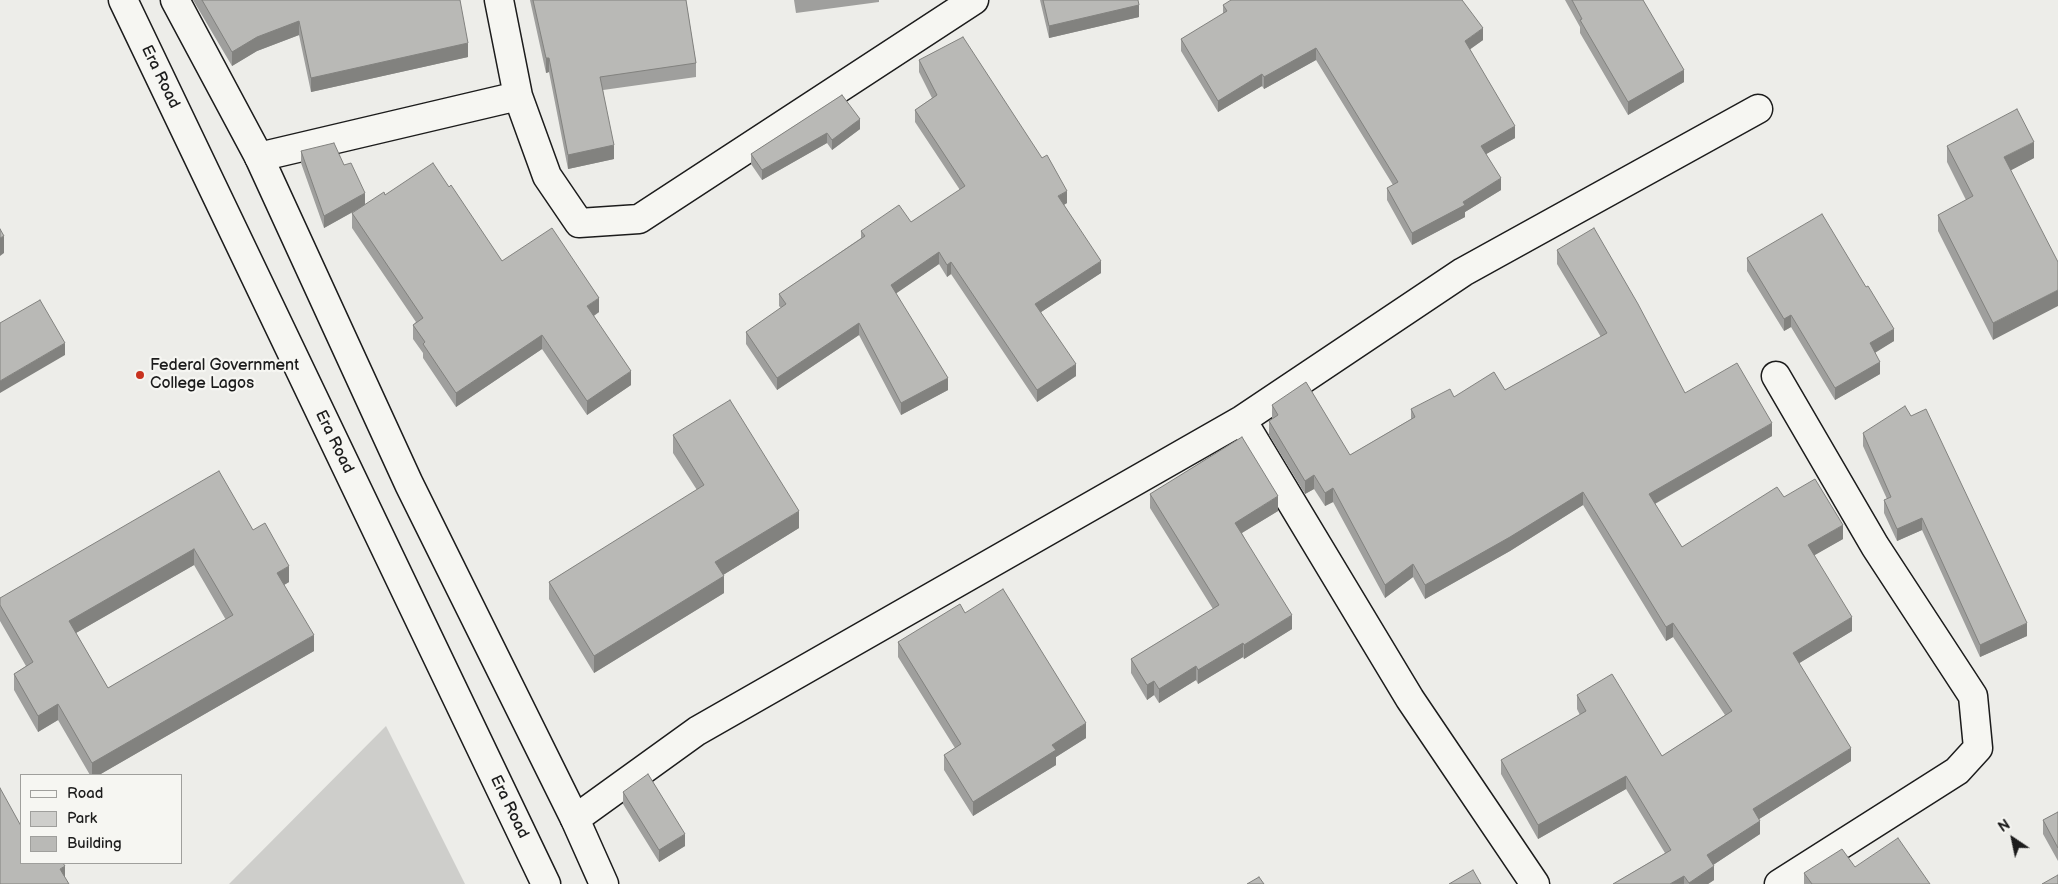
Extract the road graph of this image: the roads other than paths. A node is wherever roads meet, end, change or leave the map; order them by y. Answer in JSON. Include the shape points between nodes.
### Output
{"nodes":[{"id":1,"x":123,"y":0,"type":"edge"},
{"id":2,"x":175,"y":0,"type":"edge"},
{"id":3,"x":499,"y":0,"type":"edge"},
{"id":4,"x":974,"y":0,"type":"edge"},
{"id":5,"x":518,"y":96,"type":"junction"},
{"id":6,"x":1758,"y":109,"type":"dead end"},
{"id":7,"x":259,"y":156,"type":"junction"},
{"id":8,"x":1776,"y":376,"type":"dead end"},
{"id":9,"x":1242,"y":420,"type":"junction"},
{"id":10,"x":574,"y":819,"type":"junction"},
{"id":11,"x":546,"y":884,"type":"edge"},
{"id":12,"x":604,"y":884,"type":"edge"},
{"id":13,"x":1535,"y":884,"type":"edge"},
{"id":14,"x":1780,"y":884,"type":"edge"}],
"edges":[{"from":1,"to":11,"type":"street","name":"Era Road"},
{"from":2,"to":7,"type":"street"},
{"from":3,"to":5,"type":"street"},
{"from":4,"to":5,"type":"street","via":[[639,219],[579,223],[547,176]]},
{"from":5,"to":7,"type":"street"},
{"from":6,"to":9,"type":"street","via":[[1463,272]]},
{"from":7,"to":10,"type":"street","via":[[409,484]]},
{"from":8,"to":14,"type":"street","via":[[1874,546],[1973,696],[1978,748],[1958,771]]},
{"from":9,"to":10,"type":"street","via":[[697,731]]},
{"from":9,"to":13,"type":"street","via":[[1410,698]]},
{"from":10,"to":12,"type":"street"}]}
